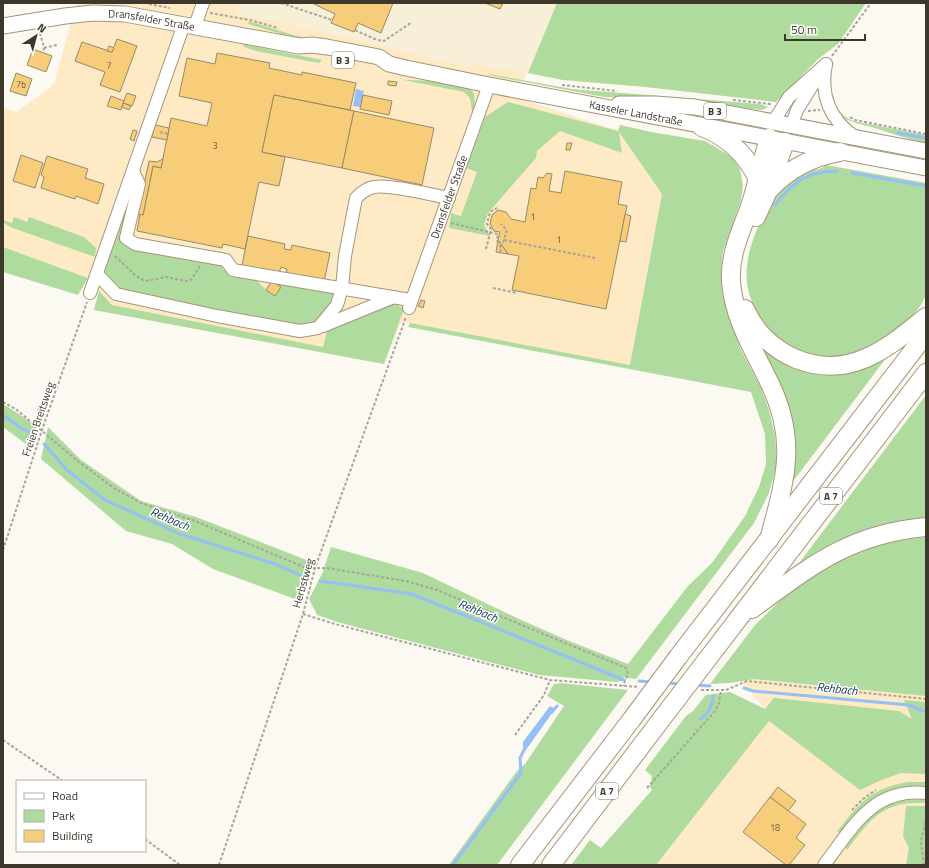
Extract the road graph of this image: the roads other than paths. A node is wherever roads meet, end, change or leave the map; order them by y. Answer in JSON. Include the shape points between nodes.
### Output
{"nodes":[{"id":1,"x":195,"y":16,"type":"edge"},
{"id":2,"x":3,"y":26,"type":"edge"},
{"id":3,"x":826,"y":64,"type":"junction"},
{"id":4,"x":489,"y":85,"type":"junction"},
{"id":5,"x":590,"y":104,"type":"junction"},
{"id":6,"x":702,"y":127,"type":"junction"},
{"id":7,"x":780,"y":132,"type":"junction"},
{"id":8,"x":857,"y":138,"type":"junction"},
{"id":9,"x":926,"y":151,"type":"edge"},
{"id":10,"x":840,"y":152,"type":"junction"},
{"id":11,"x":926,"y":168,"type":"edge"},
{"id":12,"x":133,"y":171,"type":"junction"},
{"id":13,"x":762,"y":186,"type":"junction"},
{"id":14,"x":449,"y":198,"type":"junction"},
{"id":15,"x":97,"y":274,"type":"junction"},
{"id":16,"x":342,"y":288,"type":"junction"},
{"id":17,"x":90,"y":294,"type":"road end"},
{"id":18,"x":394,"y":297,"type":"junction"},
{"id":19,"x":926,"y":317,"type":"edge"},
{"id":20,"x":318,"y":328,"type":"junction"},
{"id":21,"x":926,"y":334,"type":"edge"},
{"id":22,"x":926,"y":372,"type":"edge"},
{"id":23,"x":926,"y":527,"type":"edge"},
{"id":24,"x":769,"y":540,"type":"junction"},
{"id":25,"x":736,"y":620,"type":"junction"},
{"id":26,"x":926,"y":792,"type":"edge"},
{"id":27,"x":520,"y":865,"type":"edge"},
{"id":28,"x":551,"y":865,"type":"edge"},
{"id":29,"x":824,"y":865,"type":"edge"}],
"edges":[{"from":1,"to":2,"type":"main road","name":"Dransfelder Straße","number":"B 3","via":[[92,13]]},
{"from":1,"to":4,"type":"main road","name":"Dransfelder Straße","number":"B 3","via":[[299,46],[312,44],[379,57],[389,64]]},
{"from":1,"to":12,"type":"street"},
{"from":3,"to":7,"type":"street","via":[[798,110]]},
{"from":3,"to":7,"type":"street","via":[[789,97]]},
{"from":3,"to":8,"type":"street","via":[[824,86],[829,108],[840,125]]},
{"from":4,"to":5,"type":"main road","name":"Dransfelder Straße","number":"B 3"},
{"from":4,"to":14,"type":"street","name":"Dransfelder Straße"},
{"from":5,"to":6,"type":"main road","name":"Kasseler Landstraße","number":"B 3"},
{"from":5,"to":7,"type":"main road","name":"Kasseler Landstraße","number":"B 3","via":[[675,105]]},
{"from":6,"to":7,"type":"main road","name":"Kasseler Landstraße","number":"B 3"},
{"from":6,"to":13,"type":"highway","via":[[736,146]]},
{"from":7,"to":8,"type":"main road","name":"Kasseler Landstraße","number":"B 3"},
{"from":7,"to":10,"type":"main road","name":"Kasseler Landstraße","number":"B 3"},
{"from":7,"to":13,"type":"highway"},
{"from":8,"to":9,"type":"main road","name":"Kasseler Landstraße","number":"B 3"},
{"from":10,"to":11,"type":"main road","name":"Kasseler Landstraße","number":"B 3"},
{"from":10,"to":13,"type":"highway","via":[[816,158]]},
{"from":12,"to":15,"type":"street"},
{"from":12,"to":16,"type":"street","via":[[139,184],[126,238],[135,244],[226,260],[233,270]]},
{"from":13,"to":19,"type":"highway","via":[[738,269],[743,305],[754,326],[768,342],[798,361],[821,366],[844,365],[866,359],[879,352]]},
{"from":13,"to":24,"type":"highway","via":[[734,249],[731,282],[741,324],[772,388],[787,439],[784,483]]},
{"from":14,"to":16,"type":"street","via":[[387,187],[374,187],[363,191],[356,198]]},
{"from":14,"to":18,"type":"street","name":"Dransfelder Straße","via":[[409,304]]},
{"from":15,"to":17,"type":"street"},
{"from":15,"to":20,"type":"street","via":[[110,290],[121,295],[300,331]]},
{"from":16,"to":18,"type":"street"},
{"from":16,"to":20,"type":"street","via":[[337,305]]},
{"from":18,"to":20,"type":"street"},
{"from":21,"to":24,"type":"highway","number":"A 7"},
{"from":22,"to":25,"type":"highway","number":"A 7"},
{"from":23,"to":25,"type":"highway","via":[[883,534],[842,549],[817,562]]},
{"from":24,"to":27,"type":"highway","number":"A 7","bridge":true},
{"from":25,"to":28,"type":"highway","number":"A 7","bridge":true},
{"from":26,"to":29,"type":"street","via":[[898,794],[869,809]]}]}
